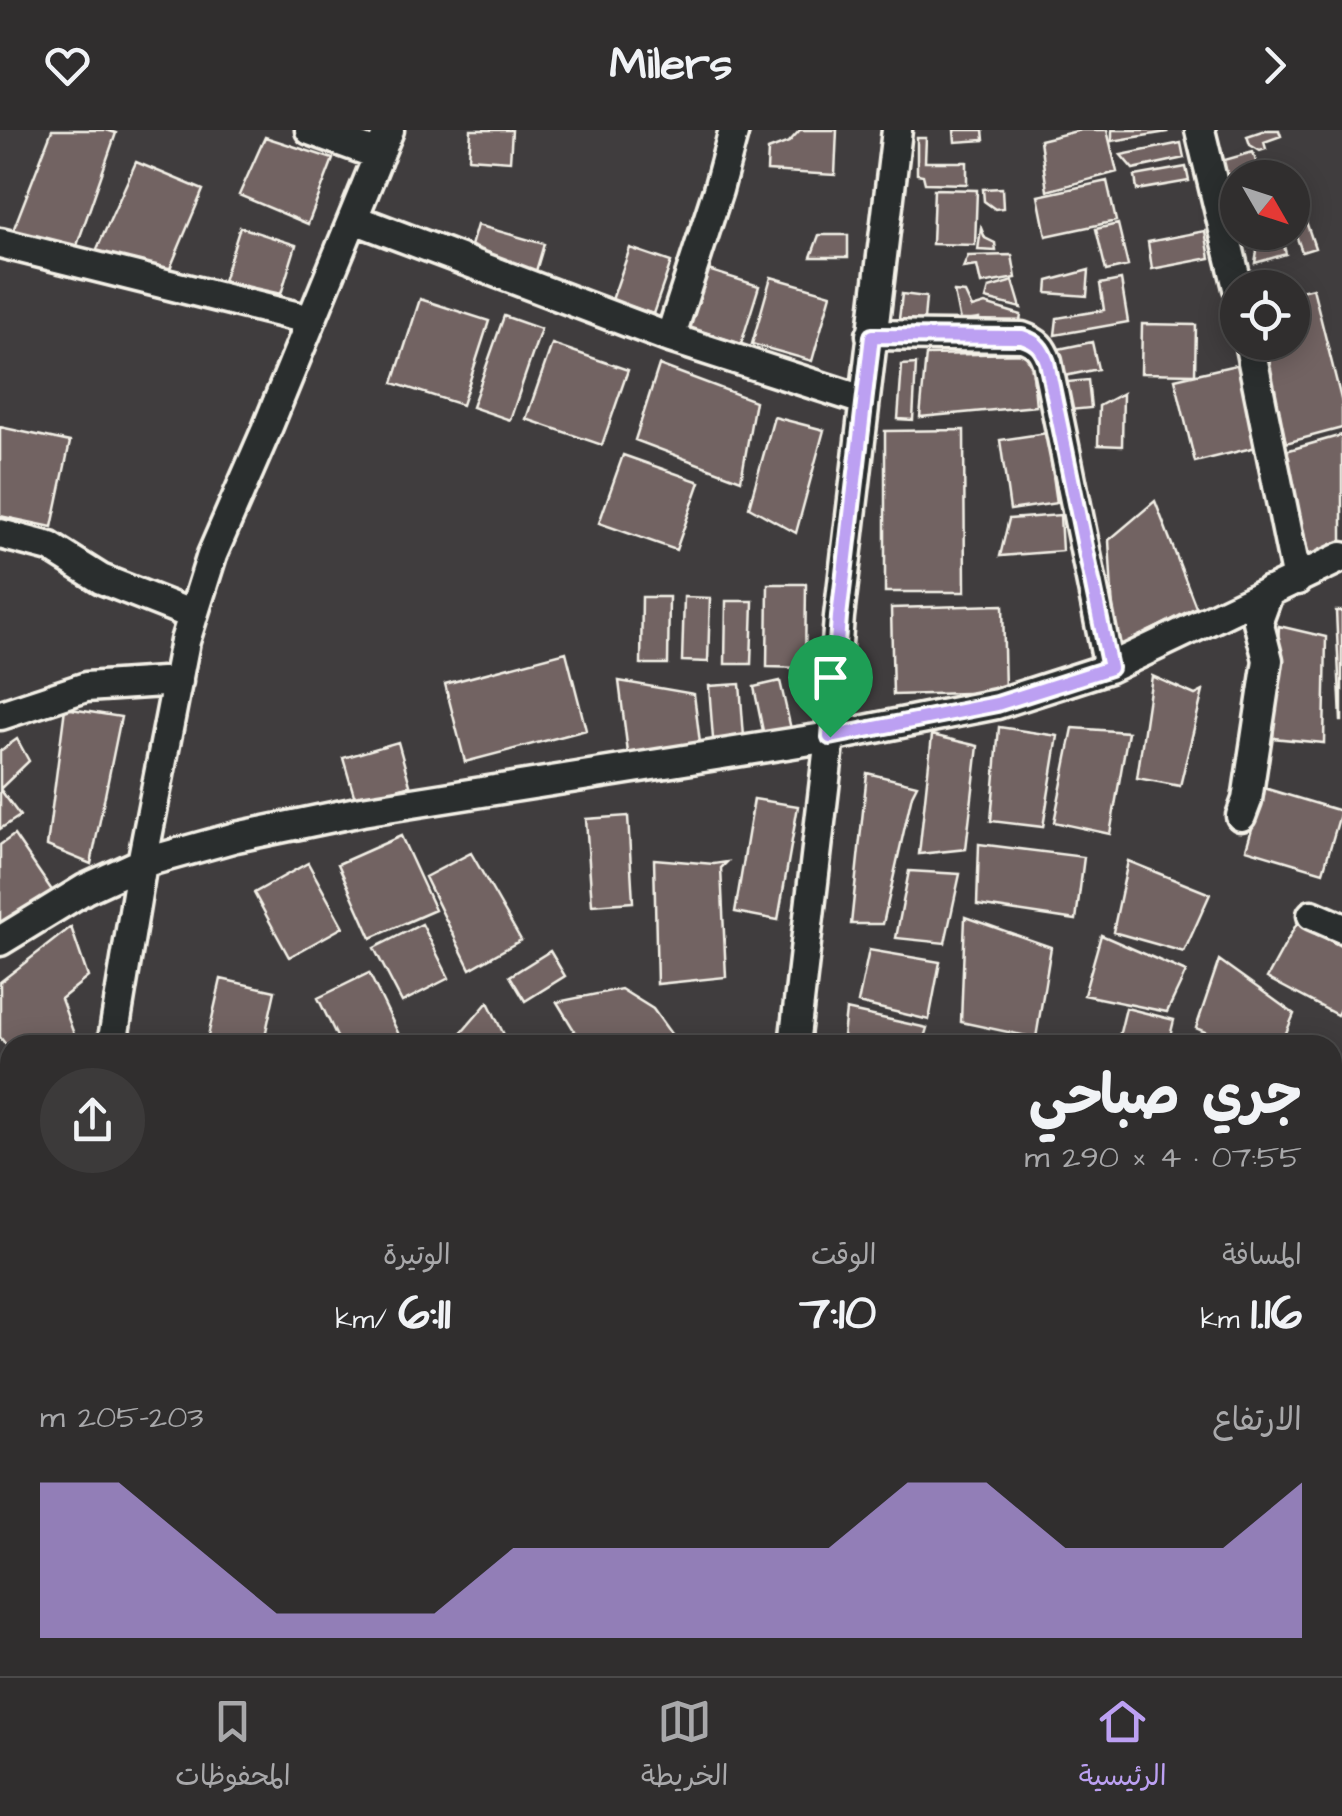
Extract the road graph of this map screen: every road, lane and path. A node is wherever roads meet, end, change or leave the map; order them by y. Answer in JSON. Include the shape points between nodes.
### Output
{"nodes":[{"id":1,"x":310,"y":130,"type":"edge"},
{"id":2,"x":734,"y":130,"type":"edge"},
{"id":3,"x":897,"y":130,"type":"edge"},
{"id":4,"x":1200,"y":130,"type":"edge"},
{"id":5,"x":384,"y":142,"type":"edge"},
{"id":6,"x":354,"y":218,"type":"junction"},
{"id":7,"x":0,"y":244,"type":"edge"},
{"id":8,"x":1234,"y":270,"type":"edge"},
{"id":9,"x":311,"y":320,"type":"junction"},
{"id":10,"x":872,"y":336,"type":"junction"},
{"id":11,"x":670,"y":338,"type":"junction"},
{"id":12,"x":1253,"y":360,"type":"edge"},
{"id":13,"x":864,"y":400,"type":"junction"},
{"id":14,"x":0,"y":534,"type":"edge"},
{"id":15,"x":1342,"y":558,"type":"edge"},
{"id":16,"x":1297,"y":580,"type":"junction"},
{"id":17,"x":1269,"y":591,"type":"junction"},
{"id":18,"x":193,"y":614,"type":"junction"},
{"id":19,"x":1110,"y":668,"type":"junction"},
{"id":20,"x":178,"y":681,"type":"junction"},
{"id":21,"x":1,"y":715,"type":"edge"},
{"id":22,"x":830,"y":737,"type":"junction"},
{"id":23,"x":1241,"y":816,"type":"dead end"},
{"id":24,"x":142,"y":862,"type":"junction"},
{"id":25,"x":1312,"y":915,"type":"dead end"},
{"id":26,"x":1342,"y":928,"type":"edge"},
{"id":27,"x":0,"y":941,"type":"edge"},
{"id":28,"x":114,"y":1035,"type":"edge"},
{"id":29,"x":795,"y":1035,"type":"edge"}],
"edges":[{"from":1,"to":5,"type":"street"},
{"from":2,"to":11,"type":"street"},
{"from":3,"to":10,"type":"street"},
{"from":4,"to":8,"type":"street"},
{"from":5,"to":6,"type":"street"},
{"from":6,"to":9,"type":"street"},
{"from":6,"to":11,"type":"street"},
{"from":7,"to":9,"type":"street"},
{"from":9,"to":18,"type":"street"},
{"from":10,"to":13,"type":"street"},
{"from":10,"to":19,"type":"street","via":[[1022,337],[1042,349]]},
{"from":11,"to":13,"type":"street"},
{"from":12,"to":16,"type":"street"},
{"from":13,"to":22,"type":"street"},
{"from":14,"to":18,"type":"street","via":[[50,547],[102,579]]},
{"from":15,"to":16,"type":"street"},
{"from":16,"to":17,"type":"street"},
{"from":17,"to":19,"type":"street"},
{"from":17,"to":23,"type":"street","via":[[1258,620],[1268,660],[1265,691]]},
{"from":18,"to":20,"type":"street"},
{"from":19,"to":22,"type":"street","via":[[997,704]]},
{"from":20,"to":21,"type":"street","via":[[86,687]]},
{"from":20,"to":24,"type":"street"},
{"from":22,"to":24,"type":"street","via":[[362,811]]},
{"from":22,"to":29,"type":"street"},
{"from":24,"to":27,"type":"street"},
{"from":24,"to":28,"type":"street"},
{"from":25,"to":26,"type":"street"}]}
